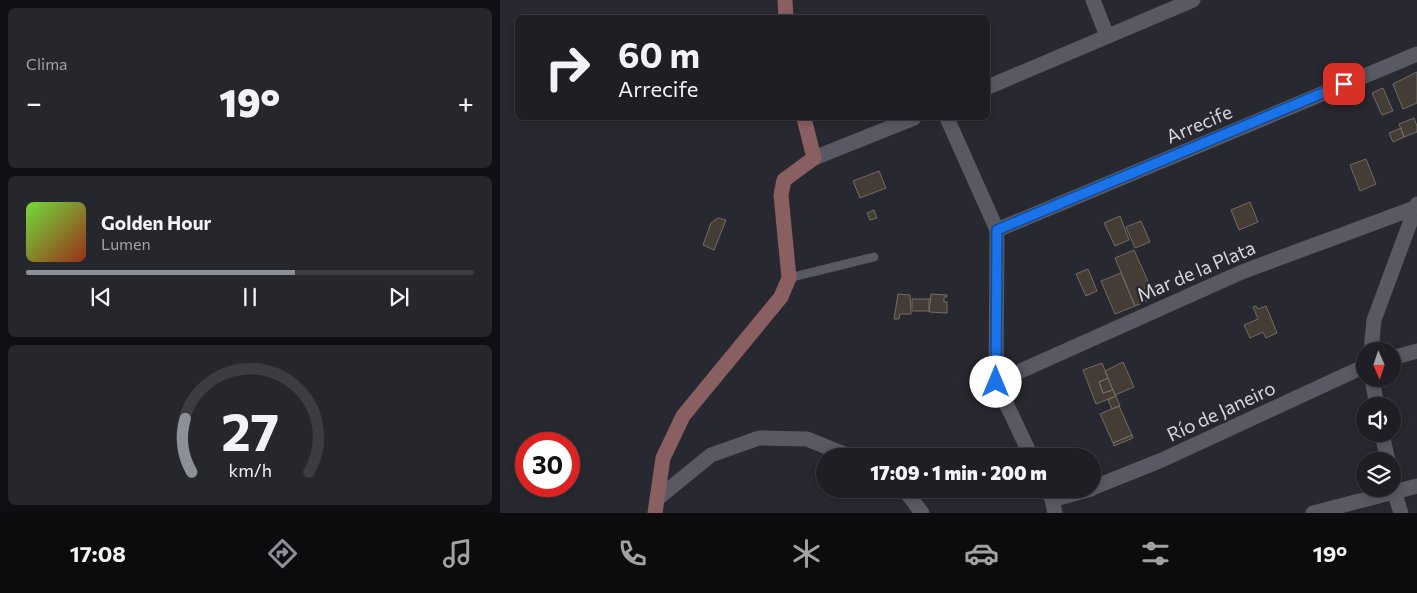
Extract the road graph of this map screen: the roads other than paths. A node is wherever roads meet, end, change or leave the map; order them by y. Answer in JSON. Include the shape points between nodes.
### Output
{"nodes":[{"id":1,"x":785,"y":0,"type":"edge"},
{"id":2,"x":1092,"y":0,"type":"edge"},
{"id":3,"x":1193,"y":0,"type":"edge"},
{"id":4,"x":786,"y":15,"type":"edge"},
{"id":5,"x":1107,"y":36,"type":"junction"},
{"id":6,"x":1417,"y":54,"type":"edge"},
{"id":7,"x":990,"y":86,"type":"edge"},
{"id":8,"x":804,"y":120,"type":"edge"},
{"id":9,"x":909,"y":120,"type":"edge"},
{"id":10,"x":949,"y":120,"type":"edge"},
{"id":11,"x":814,"y":158,"type":"junction"},
{"id":12,"x":1417,"y":206,"type":"edge"},
{"id":13,"x":997,"y":230,"type":"junction"},
{"id":14,"x":874,"y":257,"type":"dead end"},
{"id":15,"x":789,"y":278,"type":"junction"},
{"id":16,"x":1371,"y":342,"type":"edge"},
{"id":17,"x":1417,"y":352,"type":"edge"},
{"id":18,"x":1401,"y":356,"type":"edge"},
{"id":19,"x":1356,"y":370,"type":"edge"},
{"id":20,"x":996,"y":382,"type":"junction"},
{"id":21,"x":829,"y":448,"type":"edge"},
{"id":22,"x":1027,"y":448,"type":"edge"},
{"id":23,"x":1101,"y":484,"type":"edge"},
{"id":24,"x":1417,"y":486,"type":"edge"},
{"id":25,"x":1401,"y":488,"type":"edge"},
{"id":26,"x":1366,"y":497,"type":"edge"},
{"id":27,"x":1396,"y":497,"type":"edge"},
{"id":28,"x":911,"y":498,"type":"edge"},
{"id":29,"x":656,"y":506,"type":"edge"},
{"id":30,"x":922,"y":513,"type":"edge"},
{"id":31,"x":1313,"y":513,"type":"edge"},
{"id":32,"x":1401,"y":513,"type":"edge"}],
"edges":[{"from":1,"to":4,"type":"main road"},
{"from":2,"to":5,"type":"street"},
{"from":3,"to":5,"type":"street"},
{"from":5,"to":7,"type":"street"},
{"from":6,"to":13,"type":"street","name":"Arrecife"},
{"from":8,"to":11,"type":"main road"},
{"from":9,"to":11,"type":"street"},
{"from":10,"to":13,"type":"street"},
{"from":11,"to":15,"type":"main road","via":[[784,180],[781,195]]},
{"from":12,"to":16,"type":"street","via":[[1374,320]]},
{"from":12,"to":20,"type":"street","name":"Mar de la Plata","via":[[1242,272]]},
{"from":13,"to":20,"type":"street"},
{"from":14,"to":15,"type":"lane"},
{"from":15,"to":29,"type":"main road","via":[[781,297],[682,416],[663,458]]},
{"from":17,"to":18,"type":"street"},
{"from":19,"to":23,"type":"street","name":"Río de Janeiro","via":[[1162,460]]},
{"from":20,"to":22,"type":"street"},
{"from":21,"to":29,"type":"street","via":[[807,439],[759,438],[711,455]]},
{"from":24,"to":25,"type":"street"},
{"from":26,"to":31,"type":"street"},
{"from":27,"to":32,"type":"street"},
{"from":28,"to":30,"type":"street"}]}
